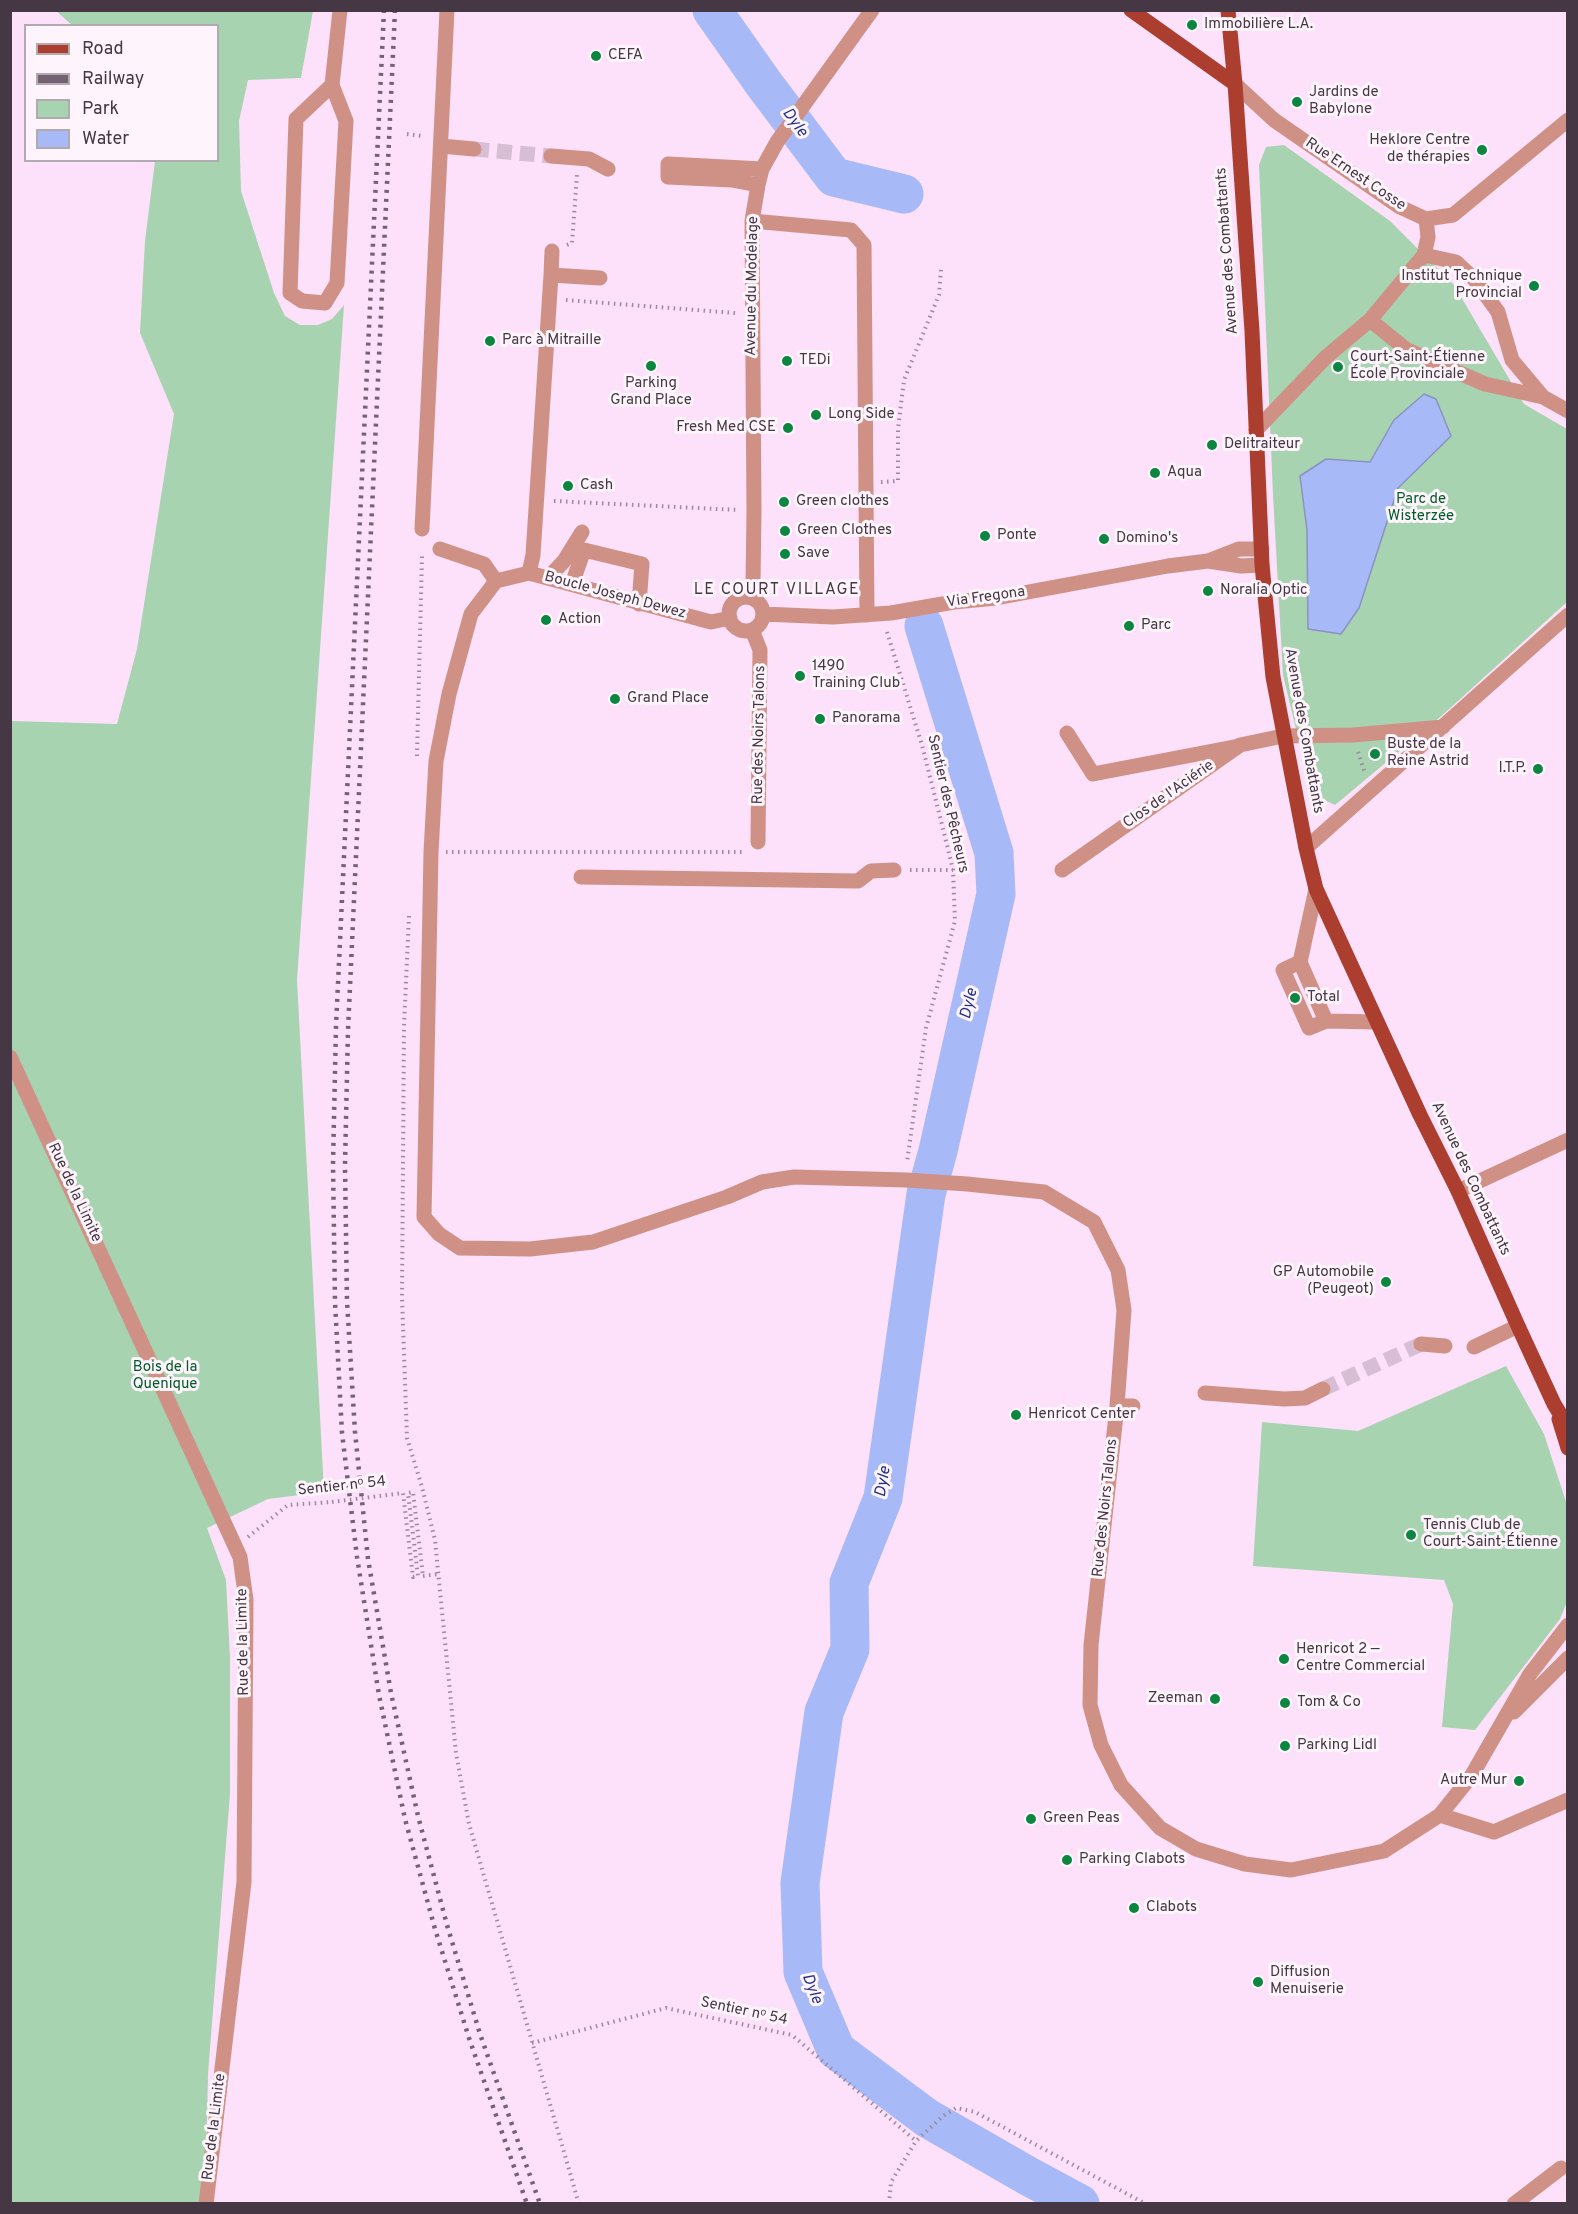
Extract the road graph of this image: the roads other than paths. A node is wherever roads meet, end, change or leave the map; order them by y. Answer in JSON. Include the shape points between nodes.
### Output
{"nodes":[{"id":1,"x":340,"y":10,"type":"edge"},
{"id":2,"x":447,"y":10,"type":"edge"},
{"id":3,"x":872,"y":10,"type":"edge"},
{"id":4,"x":1131,"y":10,"type":"edge"},
{"id":5,"x":1228,"y":10,"type":"edge"},
{"id":6,"x":1235,"y":84,"type":"junction"},
{"id":7,"x":332,"y":85,"type":"junction"},
{"id":8,"x":1567,"y":120,"type":"edge"},
{"id":9,"x":441,"y":146,"type":"junction"},
{"id":10,"x":474,"y":149,"type":"tunnel mouth"},
{"id":11,"x":551,"y":156,"type":"tunnel mouth"},
{"id":12,"x":608,"y":169,"type":"dead end"},
{"id":13,"x":760,"y":177,"type":"junction"},
{"id":14,"x":1426,"y":219,"type":"junction"},
{"id":15,"x":752,"y":221,"type":"junction"},
{"id":16,"x":552,"y":251,"type":"road end"},
{"id":17,"x":1424,"y":255,"type":"junction"},
{"id":18,"x":550,"y":275,"type":"junction"},
{"id":19,"x":600,"y":278,"type":"dead end"},
{"id":20,"x":1370,"y":320,"type":"junction"},
{"id":21,"x":1543,"y":398,"type":"junction"},
{"id":22,"x":1568,"y":411,"type":"edge"},
{"id":23,"x":1256,"y":430,"type":"junction"},
{"id":24,"x":422,"y":529,"type":"road end"},
{"id":25,"x":582,"y":532,"type":"dead end"},
{"id":26,"x":440,"y":549,"type":"dead end"},
{"id":27,"x":1262,"y":549,"type":"junction"},
{"id":28,"x":1208,"y":561,"type":"junction"},
{"id":29,"x":1262,"y":566,"type":"junction"},
{"id":30,"x":529,"y":573,"type":"junction"},
{"id":31,"x":549,"y":577,"type":"junction"},
{"id":32,"x":496,"y":581,"type":"junction"},
{"id":33,"x":572,"y":584,"type":"junction"},
{"id":34,"x":749,"y":597,"type":"junction"},
{"id":35,"x":639,"y":603,"type":"junction"},
{"id":36,"x":763,"y":614,"type":"junction"},
{"id":37,"x":880,"y":614,"type":"junction"},
{"id":38,"x":1568,"y":615,"type":"edge"},
{"id":39,"x":730,"y":618,"type":"junction"},
{"id":40,"x":752,"y":630,"type":"junction"},
{"id":41,"x":1443,"y":727,"type":"junction"},
{"id":42,"x":1066,"y":733,"type":"dead end"},
{"id":43,"x":1283,"y":736,"type":"junction"},
{"id":44,"x":1240,"y":746,"type":"junction"},
{"id":45,"x":752,"y":847,"type":"road end"},
{"id":46,"x":1306,"y":848,"type":"junction"},
{"id":47,"x":894,"y":870,"type":"road end"},
{"id":48,"x":1062,"y":870,"type":"dead end"},
{"id":49,"x":581,"y":877,"type":"dead end"},
{"id":50,"x":1316,"y":889,"type":"junction"},
{"id":51,"x":1377,"y":1022,"type":"junction"},
{"id":52,"x":10,"y":1057,"type":"edge"},
{"id":53,"x":1568,"y":1140,"type":"edge"},
{"id":54,"x":1458,"y":1191,"type":"junction"},
{"id":55,"x":1518,"y":1326,"type":"junction"},
{"id":56,"x":1421,"y":1344,"type":"tunnel mouth"},
{"id":57,"x":1445,"y":1346,"type":"dead end"},
{"id":58,"x":1474,"y":1347,"type":"dead end"},
{"id":59,"x":1323,"y":1389,"type":"tunnel mouth"},
{"id":60,"x":1205,"y":1394,"type":"dead end"},
{"id":61,"x":1554,"y":1404,"type":"junction"},
{"id":62,"x":1117,"y":1406,"type":"junction"},
{"id":63,"x":1133,"y":1406,"type":"dead end"},
{"id":64,"x":1568,"y":1426,"type":"edge"},
{"id":65,"x":1568,"y":1448,"type":"edge"},
{"id":66,"x":1568,"y":1625,"type":"edge"},
{"id":67,"x":1568,"y":1658,"type":"edge"},
{"id":68,"x":1495,"y":1732,"type":"junction"},
{"id":69,"x":1568,"y":1800,"type":"edge"},
{"id":70,"x":1440,"y":1815,"type":"junction"},
{"id":71,"x":1561,"y":2168,"type":"dead end"},
{"id":72,"x":206,"y":2204,"type":"edge"},
{"id":73,"x":1514,"y":2204,"type":"edge"}],
"edges":[{"from":1,"to":7,"type":"street"},
{"from":2,"to":9,"type":"street"},
{"from":3,"to":13,"type":"street","name":"Avenue du Modelage","via":[[777,142]]},
{"from":4,"to":6,"type":"main road"},
{"from":5,"to":6,"type":"main road","name":"Avenue des Combattants"},
{"from":6,"to":14,"type":"street","name":"Rue Ernest Cosse","via":[[1274,120],[1400,207]]},
{"from":6,"to":23,"type":"main road","name":"Avenue des Combattants"},
{"from":7,"to":7,"type":"street","via":[[296,119],[290,293],[302,301],[325,303],[337,283],[346,121]]},
{"from":8,"to":14,"type":"street","via":[[1453,215]]},
{"from":9,"to":10,"type":"street"},
{"from":9,"to":24,"type":"street"},
{"from":11,"to":12,"type":"street","via":[[589,159]]},
{"from":13,"to":13,"type":"street","via":[[668,164],[668,177]]},
{"from":13,"to":15,"type":"street","name":"Avenue du Modelage"},
{"from":14,"to":17,"type":"street"},
{"from":15,"to":34,"type":"street","name":"Avenue du Modelage","via":[[754,511],[753,583]]},
{"from":15,"to":37,"type":"street","via":[[851,230],[864,245],[866,483]]},
{"from":16,"to":18,"type":"street"},
{"from":17,"to":20,"type":"street"},
{"from":17,"to":21,"type":"street","via":[[1456,262],[1475,280],[1498,312],[1512,360]]},
{"from":18,"to":19,"type":"street"},
{"from":18,"to":30,"type":"street"},
{"from":20,"to":21,"type":"street","via":[[1407,350],[1485,384]]},
{"from":20,"to":23,"type":"street","via":[[1326,357]]},
{"from":21,"to":22,"type":"street"},
{"from":23,"to":27,"type":"main road","name":"Avenue des Combattants"},
{"from":25,"to":31,"type":"street"},
{"from":26,"to":32,"type":"street","via":[[484,564]]},
{"from":27,"to":28,"type":"street","name":"Via Fregona","via":[[1239,549]]},
{"from":27,"to":29,"type":"main road","name":"Avenue des Combattants"},
{"from":28,"to":29,"type":"street","name":"Via Fregona"},
{"from":28,"to":37,"type":"street","name":"Via Fregona"},
{"from":29,"to":43,"type":"main road","name":"Avenue des Combattants"},
{"from":30,"to":31,"type":"street","name":"Boucle Joseph Dewez"},
{"from":30,"to":32,"type":"street","name":"Boucle Joseph Dewez"},
{"from":31,"to":33,"type":"street","name":"Boucle Joseph Dewez"},
{"from":32,"to":62,"type":"street","name":"Rue des Noirs Talons","via":[[471,614],[436,760],[430,852],[424,1217],[459,1248],[530,1249],[593,1242],[762,1182],[794,1177],[907,1180],[1044,1192],[1094,1222],[1118,1270],[1124,1310]]},
{"from":33,"to":35,"type":"street","name":"Boucle Joseph Dewez"},
{"from":33,"to":35,"type":"street","via":[[584,550],[642,564]]},
{"from":34,"to":36,"type":"street","via":[[761,605]]},
{"from":34,"to":39,"type":"street","via":[[734,602]]},
{"from":35,"to":39,"type":"street","name":"Boucle Joseph Dewez","via":[[711,622]]},
{"from":36,"to":37,"type":"street","name":"Via Fregona"},
{"from":36,"to":40,"type":"street"},
{"from":38,"to":41,"type":"street"},
{"from":39,"to":40,"type":"street","via":[[741,630]]},
{"from":40,"to":45,"type":"street","name":"Rue des Noirs Talons","via":[[760,650]]},
{"from":41,"to":43,"type":"street","name":"Clos de l'Aciérie"},
{"from":41,"to":46,"type":"street"},
{"from":42,"to":44,"type":"street","via":[[1093,774]]},
{"from":43,"to":44,"type":"street","name":"Clos de l'Aciérie"},
{"from":43,"to":46,"type":"main road","name":"Avenue des Combattants"},
{"from":44,"to":48,"type":"street","name":"Clos de l'Aciérie"},
{"from":46,"to":50,"type":"main road","name":"Avenue des Combattants"},
{"from":47,"to":49,"type":"street","via":[[871,871],[858,880]]},
{"from":50,"to":51,"type":"main road","name":"Avenue des Combattants"},
{"from":50,"to":51,"type":"street","via":[[1300,962],[1326,1021]]},
{"from":51,"to":54,"type":"main road","name":"Avenue des Combattants"},
{"from":52,"to":72,"type":"street","name":"Rue de la Limite","via":[[240,1557],[246,1600],[244,1882]]},
{"from":53,"to":54,"type":"street"},
{"from":54,"to":55,"type":"main road","name":"Avenue des Combattants"},
{"from":55,"to":58,"type":"street"},
{"from":55,"to":61,"type":"main road","name":"Avenue des Combattants"},
{"from":56,"to":57,"type":"street"},
{"from":59,"to":60,"type":"street","via":[[1305,1398],[1284,1399]]},
{"from":61,"to":64,"type":"main road","name":"Avenue des Combattants"},
{"from":61,"to":65,"type":"main road","name":"Avenue des Combattants"},
{"from":62,"to":63,"type":"street"},
{"from":62,"to":70,"type":"street","name":"Rue des Noirs Talons","via":[[1091,1645],[1090,1705],[1101,1745],[1120,1785],[1160,1828],[1196,1849],[1245,1864],[1292,1870],[1384,1851]]},
{"from":66,"to":68,"type":"street","via":[[1530,1674]]},
{"from":67,"to":68,"type":"street"},
{"from":68,"to":70,"type":"street","name":"Rue des Noirs Talons","via":[[1472,1775]]},
{"from":69,"to":70,"type":"street","via":[[1494,1832]]},
{"from":71,"to":73,"type":"street"}]}
